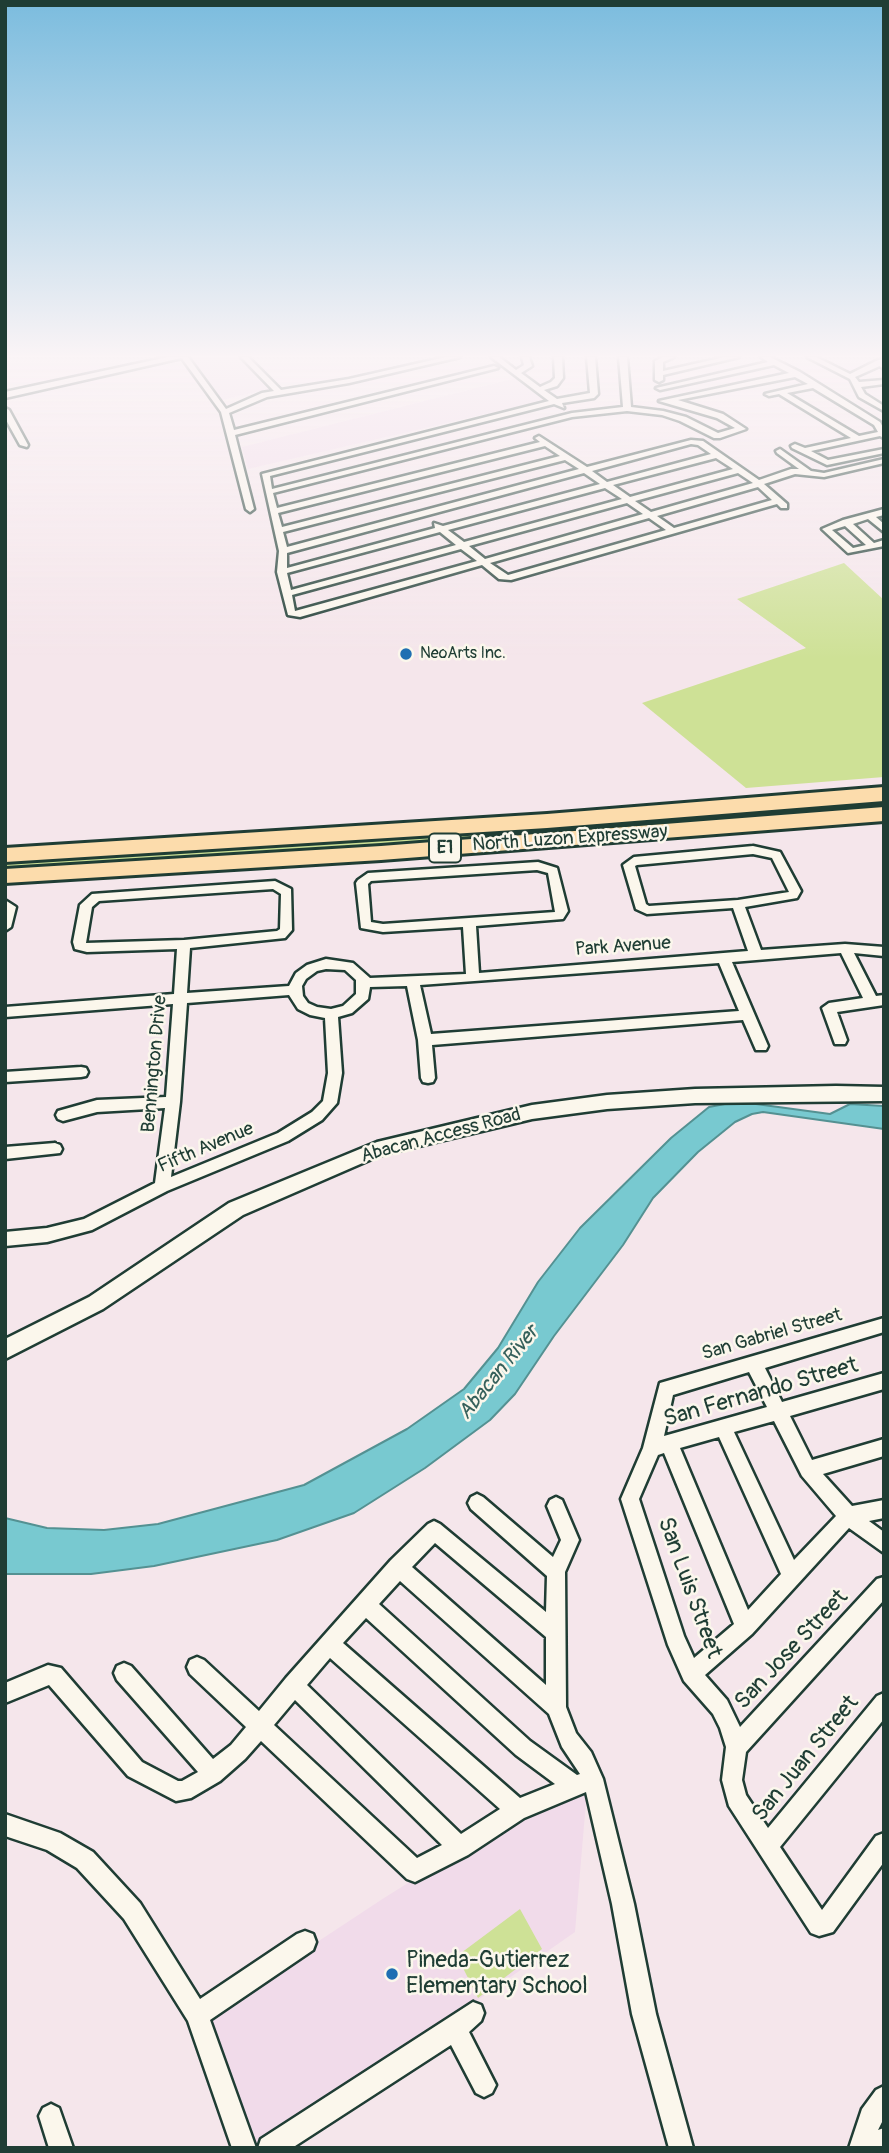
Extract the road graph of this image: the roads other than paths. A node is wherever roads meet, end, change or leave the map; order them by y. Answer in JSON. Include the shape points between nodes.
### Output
{"nodes":[{"id":1,"x":238,"y":457,"type":"edge"},
{"id":2,"x":333,"y":457,"type":"edge"},
{"id":3,"x":410,"y":457,"type":"edge"},
{"id":4,"x":489,"y":457,"type":"edge"},
{"id":5,"x":564,"y":457,"type":"edge"},
{"id":6,"x":566,"y":457,"type":"edge"},
{"id":7,"x":635,"y":457,"type":"edge"},
{"id":8,"x":707,"y":457,"type":"edge"},
{"id":9,"x":720,"y":457,"type":"edge"},
{"id":10,"x":789,"y":457,"type":"edge"},
{"id":11,"x":816,"y":457,"type":"edge"},
{"id":12,"x":853,"y":457,"type":"edge"},
{"id":13,"x":884,"y":461,"type":"edge"},
{"id":14,"x":738,"y":470,"type":"junction"},
{"id":15,"x":586,"y":471,"type":"junction"},
{"id":16,"x":807,"y":471,"type":"junction"},
{"id":17,"x":606,"y":484,"type":"junction"},
{"id":18,"x":759,"y":484,"type":"junction"},
{"id":19,"x":269,"y":492,"type":"junction"},
{"id":20,"x":248,"y":495,"type":"junction"},
{"id":21,"x":629,"y":500,"type":"junction"},
{"id":22,"x":250,"y":509,"type":"dead end"},
{"id":23,"x":276,"y":511,"type":"junction"},
{"id":24,"x":884,"y":512,"type":"edge"},
{"id":25,"x":424,"y":513,"type":"junction"},
{"id":26,"x":651,"y":516,"type":"junction"},
{"id":27,"x":869,"y":516,"type":"junction"},
{"id":28,"x":846,"y":522,"type":"junction"},
{"id":29,"x":883,"y":528,"type":"edge"},
{"id":30,"x":443,"y":529,"type":"junction"},
{"id":31,"x":279,"y":530,"type":"junction"},
{"id":32,"x":673,"y":531,"type":"junction"},
{"id":33,"x":884,"y":543,"type":"edge"},
{"id":34,"x":463,"y":545,"type":"junction"},
{"id":35,"x":873,"y":546,"type":"junction"},
{"id":36,"x":284,"y":551,"type":"junction"},
{"id":37,"x":484,"y":562,"type":"junction"},
{"id":38,"x":282,"y":572,"type":"junction"},
{"id":39,"x":286,"y":594,"type":"junction"},
{"id":40,"x":884,"y":794,"type":"edge"},
{"id":41,"x":884,"y":814,"type":"edge"},
{"id":42,"x":5,"y":855,"type":"edge"},
{"id":43,"x":5,"y":876,"type":"edge"},
{"id":44,"x":5,"y":904,"type":"edge"},
{"id":45,"x":738,"y":904,"type":"junction"},
{"id":46,"x":469,"y":922,"type":"junction"},
{"id":47,"x":5,"y":927,"type":"edge"},
{"id":48,"x":184,"y":944,"type":"junction"},
{"id":49,"x":845,"y":948,"type":"junction"},
{"id":50,"x":884,"y":952,"type":"edge"},
{"id":51,"x":756,"y":955,"type":"junction"},
{"id":52,"x":724,"y":959,"type":"junction"},
{"id":53,"x":473,"y":978,"type":"junction"},
{"id":54,"x":413,"y":982,"type":"junction"},
{"id":55,"x":365,"y":984,"type":"junction"},
{"id":56,"x":295,"y":990,"type":"junction"},
{"id":57,"x":180,"y":1000,"type":"junction"},
{"id":58,"x":878,"y":1000,"type":"edge"},
{"id":59,"x":5,"y":1012,"type":"edge"},
{"id":60,"x":331,"y":1014,"type":"junction"},
{"id":61,"x":748,"y":1014,"type":"junction"},
{"id":62,"x":840,"y":1040,"type":"dead end"},
{"id":63,"x":425,"y":1041,"type":"junction"},
{"id":64,"x":761,"y":1046,"type":"dead end"},
{"id":65,"x":81,"y":1072,"type":"dead end"},
{"id":66,"x":5,"y":1077,"type":"edge"},
{"id":67,"x":428,"y":1079,"type":"dead end"},
{"id":68,"x":884,"y":1094,"type":"edge"},
{"id":69,"x":173,"y":1102,"type":"junction"},
{"id":70,"x":63,"y":1115,"type":"dead end"},
{"id":71,"x":55,"y":1149,"type":"dead end"},
{"id":72,"x":5,"y":1153,"type":"edge"},
{"id":73,"x":162,"y":1186,"type":"junction"},
{"id":74,"x":5,"y":1239,"type":"edge"},
{"id":75,"x":881,"y":1328,"type":"edge"},
{"id":76,"x":5,"y":1349,"type":"edge"},
{"id":77,"x":753,"y":1362,"type":"junction"},
{"id":78,"x":884,"y":1381,"type":"edge"},
{"id":79,"x":671,"y":1386,"type":"joint"},
{"id":80,"x":779,"y":1411,"type":"junction"},
{"id":81,"x":724,"y":1429,"type":"junction"},
{"id":82,"x":661,"y":1447,"type":"junction"},
{"id":83,"x":884,"y":1447,"type":"edge"},
{"id":84,"x":808,"y":1470,"type":"junction"},
{"id":85,"x":477,"y":1503,"type":"dead end"},
{"id":86,"x":556,"y":1506,"type":"dead end"},
{"id":87,"x":884,"y":1509,"type":"edge"},
{"id":88,"x":848,"y":1516,"type":"junction"},
{"id":89,"x":884,"y":1544,"type":"edge"},
{"id":90,"x":398,"y":1567,"type":"junction"},
{"id":91,"x":556,"y":1572,"type":"junction"},
{"id":92,"x":792,"y":1577,"type":"junction"},
{"id":93,"x":884,"y":1586,"type":"edge"},
{"id":94,"x":365,"y":1604,"type":"junction"},
{"id":95,"x":745,"y":1627,"type":"junction"},
{"id":96,"x":554,"y":1630,"type":"junction"},
{"id":97,"x":329,"y":1644,"type":"junction"},
{"id":98,"x":197,"y":1667,"type":"dead end"},
{"id":99,"x":124,"y":1673,"type":"dead end"},
{"id":100,"x":691,"y":1674,"type":"junction"},
{"id":101,"x":293,"y":1685,"type":"junction"},
{"id":102,"x":5,"y":1693,"type":"edge"},
{"id":103,"x":884,"y":1703,"type":"edge"},
{"id":104,"x":556,"y":1707,"type":"junction"},
{"id":105,"x":262,"y":1726,"type":"junction"},
{"id":106,"x":736,"y":1747,"type":"junction"},
{"id":107,"x":213,"y":1773,"type":"junction"},
{"id":108,"x":584,"y":1782,"type":"junction"},
{"id":109,"x":517,"y":1810,"type":"junction"},
{"id":110,"x":5,"y":1825,"type":"edge"},
{"id":111,"x":884,"y":1844,"type":"edge"},
{"id":112,"x":460,"y":1847,"type":"junction"},
{"id":113,"x":766,"y":1847,"type":"junction"},
{"id":114,"x":305,"y":1942,"type":"dead end"},
{"id":115,"x":197,"y":2015,"type":"junction"},
{"id":116,"x":484,"y":2085,"type":"dead end"},
{"id":117,"x":884,"y":2098,"type":"edge"},
{"id":118,"x":51,"y":2116,"type":"dead end"},
{"id":119,"x":884,"y":2140,"type":"edge"},
{"id":120,"x":61,"y":2148,"type":"edge"},
{"id":121,"x":244,"y":2148,"type":"edge"},
{"id":122,"x":270,"y":2148,"type":"edge"},
{"id":123,"x":681,"y":2148,"type":"edge"},
{"id":124,"x":861,"y":2148,"type":"edge"},
{"id":125,"x":872,"y":2148,"type":"edge"}],
"edges":[{"from":1,"to":20,"type":"street"},
{"from":2,"to":19,"type":"street","via":[[265,476]]},
{"from":3,"to":19,"type":"street"},
{"from":4,"to":23,"type":"street"},
{"from":5,"to":31,"type":"street"},
{"from":6,"to":15,"type":"street"},
{"from":7,"to":15,"type":"street"},
{"from":8,"to":17,"type":"street"},
{"from":9,"to":14,"type":"street"},
{"from":10,"to":16,"type":"street"},
{"from":11,"to":12,"type":"street","via":[[827,463]]},
{"from":13,"to":16,"type":"street","via":[[824,475]]},
{"from":14,"to":18,"type":"street"},
{"from":14,"to":21,"type":"street"},
{"from":15,"to":17,"type":"street"},
{"from":15,"to":25,"type":"street"},
{"from":16,"to":18,"type":"street","via":[[785,472]]},
{"from":17,"to":21,"type":"street"},
{"from":17,"to":30,"type":"street"},
{"from":18,"to":26,"type":"street"},
{"from":18,"to":32,"type":"street","via":[[780,503]]},
{"from":19,"to":20,"type":"street"},
{"from":19,"to":23,"type":"street"},
{"from":20,"to":22,"type":"street"},
{"from":21,"to":26,"type":"street"},
{"from":21,"to":34,"type":"street"},
{"from":23,"to":31,"type":"street"},
{"from":24,"to":27,"type":"street"},
{"from":25,"to":30,"type":"street"},
{"from":25,"to":36,"type":"street"},
{"from":26,"to":32,"type":"street"},
{"from":26,"to":37,"type":"street"},
{"from":27,"to":28,"type":"street"},
{"from":27,"to":29,"type":"street"},
{"from":28,"to":35,"type":"street"},
{"from":28,"to":35,"type":"street","via":[[826,529],[851,551]]},
{"from":30,"to":34,"type":"street"},
{"from":30,"to":38,"type":"street"},
{"from":31,"to":36,"type":"street"},
{"from":32,"to":37,"type":"street","via":[[508,578]]},
{"from":33,"to":35,"type":"street"},
{"from":34,"to":37,"type":"street"},
{"from":34,"to":39,"type":"street"},
{"from":36,"to":38,"type":"street"},
{"from":37,"to":39,"type":"street","via":[[297,615],[292,613]]},
{"from":38,"to":39,"type":"street"},
{"from":40,"to":42,"type":"highway","name":"North Luzon Expressway","number":"E1","via":[[547,821]]},
{"from":41,"to":43,"type":"highway","name":"North Luzon Expressway","number":"E1","via":[[381,853]]},
{"from":44,"to":47,"type":"street","via":[[10,907]]},
{"from":45,"to":45,"type":"street","via":[[643,908],[629,865],[753,850],[776,855],[793,895]]},
{"from":45,"to":51,"type":"street"},
{"from":46,"to":46,"type":"street","via":[[559,916],[562,911],[553,871],[538,866],[368,877],[362,883],[365,925],[370,928]]},
{"from":46,"to":53,"type":"street"},
{"from":48,"to":48,"type":"street","via":[[281,935],[286,930],[287,892],[275,885],[96,897],[86,905],[80,946]]},
{"from":48,"to":57,"type":"street","name":"Bennington Drive"},
{"from":49,"to":50,"type":"street","name":"Park Avenue"},
{"from":49,"to":51,"type":"street","name":"Park Avenue"},
{"from":49,"to":58,"type":"street"},
{"from":51,"to":52,"type":"street","name":"Park Avenue"},
{"from":52,"to":53,"type":"street","name":"Park Avenue"},
{"from":52,"to":61,"type":"street"},
{"from":53,"to":54,"type":"street","name":"Park Avenue"},
{"from":54,"to":55,"type":"street","name":"Park Avenue"},
{"from":54,"to":63,"type":"street"},
{"from":55,"to":56,"type":"street","via":[[354,969],[326,964],[306,971]]},
{"from":55,"to":60,"type":"street","via":[[363,996],[354,1006]]},
{"from":56,"to":57,"type":"street"},
{"from":56,"to":60,"type":"street","via":[[303,1006]]},
{"from":57,"to":59,"type":"street"},
{"from":57,"to":69,"type":"street","name":"Bennington Drive"},
{"from":58,"to":62,"type":"street","via":[[830,1008]]},
{"from":60,"to":73,"type":"street","name":"Fifth Avenue","via":[[335,1073],[330,1103],[283,1137]]},
{"from":61,"to":63,"type":"street"},
{"from":61,"to":64,"type":"street"},
{"from":63,"to":67,"type":"street"},
{"from":65,"to":66,"type":"street"},
{"from":68,"to":76,"type":"street","name":"Abacan Access Road","via":[[607,1102],[520,1115],[377,1149],[236,1209],[96,1303]]},
{"from":69,"to":70,"type":"street","via":[[97,1106]]},
{"from":69,"to":73,"type":"street","name":"Bennington Drive"},
{"from":71,"to":72,"type":"street"},
{"from":73,"to":74,"type":"street","name":"Fifth Avenue","via":[[87,1225]]},
{"from":75,"to":77,"type":"street","name":"San Gabriel Street"},
{"from":77,"to":79,"type":"street","name":"San Gabriel Street"},
{"from":77,"to":80,"type":"street"},
{"from":78,"to":80,"type":"street","name":"San Fernando Street"},
{"from":79,"to":82,"type":"street","name":"San Luis Street","via":[[663,1396]]},
{"from":80,"to":81,"type":"street","name":"San Fernando Street"},
{"from":80,"to":84,"type":"street"},
{"from":81,"to":82,"type":"street","name":"San Fernando Street"},
{"from":81,"to":92,"type":"street"},
{"from":82,"to":95,"type":"street"},
{"from":82,"to":100,"type":"street","name":"San Luis Street","via":[[630,1499]]},
{"from":83,"to":84,"type":"street"},
{"from":84,"to":88,"type":"street"},
{"from":85,"to":91,"type":"street"},
{"from":86,"to":91,"type":"street","via":[[570,1540]]},
{"from":87,"to":88,"type":"street"},
{"from":88,"to":89,"type":"street"},
{"from":88,"to":92,"type":"street"},
{"from":90,"to":94,"type":"street"},
{"from":90,"to":96,"type":"street","via":[[437,1531]]},
{"from":90,"to":104,"type":"street"},
{"from":91,"to":96,"type":"street"},
{"from":92,"to":95,"type":"street"},
{"from":93,"to":106,"type":"street","name":"San Jose Street"},
{"from":94,"to":97,"type":"street"},
{"from":94,"to":108,"type":"street","via":[[523,1748]]},
{"from":95,"to":100,"type":"street"},
{"from":96,"to":104,"type":"street"},
{"from":97,"to":101,"type":"street"},
{"from":97,"to":109,"type":"street"},
{"from":98,"to":105,"type":"street"},
{"from":99,"to":107,"type":"street"},
{"from":100,"to":106,"type":"street","name":"San Luis Street","via":[[720,1707]]},
{"from":101,"to":105,"type":"street"},
{"from":101,"to":112,"type":"street"},
{"from":102,"to":107,"type":"street","via":[[54,1675],[135,1769],[176,1791]]},
{"from":103,"to":113,"type":"street","name":"San Juan Street"},
{"from":104,"to":108,"type":"street","via":[[569,1740],[584,1759]]},
{"from":105,"to":107,"type":"street"},
{"from":105,"to":112,"type":"street","via":[[415,1871]]},
{"from":106,"to":113,"type":"street","name":"San Luis Street","via":[[732,1780],[736,1799]]},
{"from":108,"to":109,"type":"street"},
{"from":108,"to":123,"type":"street","via":[[623,1904],[645,2014]]},
{"from":109,"to":112,"type":"street"},
{"from":110,"to":115,"type":"street","via":[[52,1841],[85,1860],[132,1911]]},
{"from":111,"to":113,"type":"street","name":"San Luis Street","via":[[822,1926],[814,1921]]},
{"from":114,"to":115,"type":"street"},
{"from":115,"to":121,"type":"street"},
{"from":116,"to":122,"type":"street","via":[[470,2061],[465,2020]]},
{"from":117,"to":124,"type":"street","via":[[870,2117]]},
{"from":118,"to":120,"type":"street"},
{"from":119,"to":125,"type":"street"}]}
